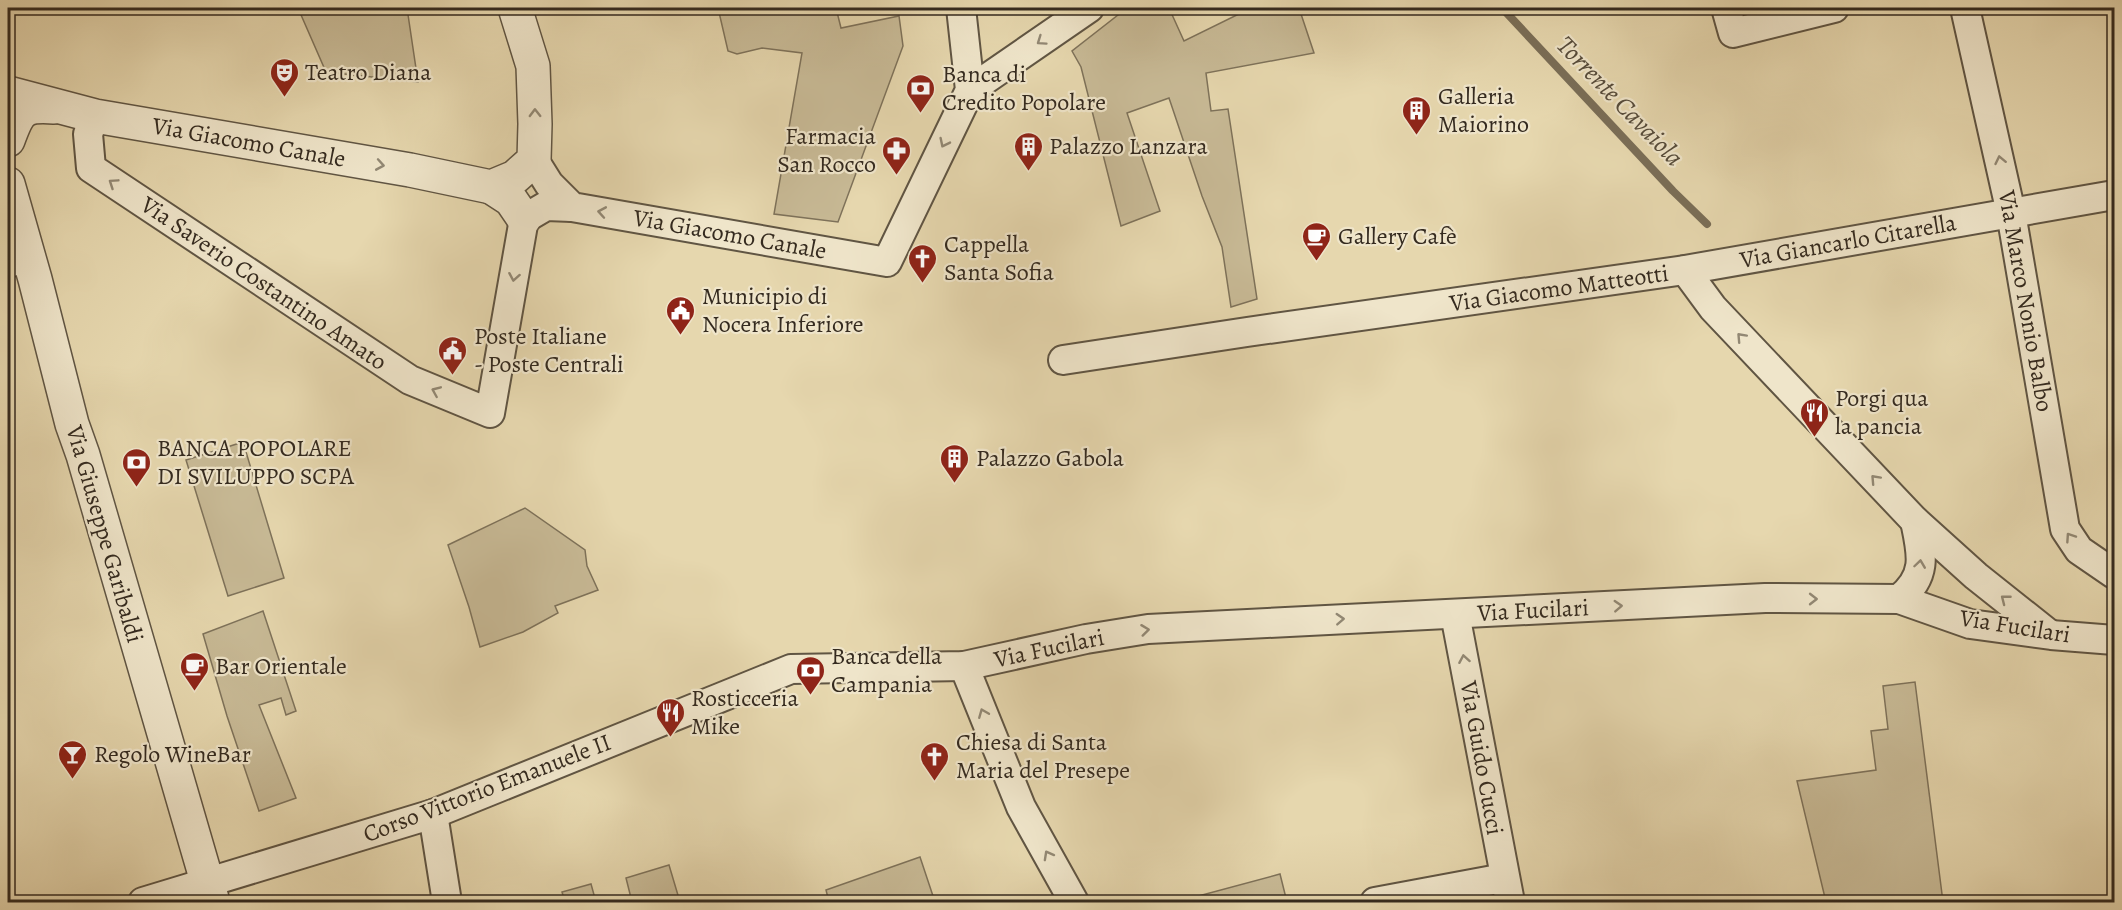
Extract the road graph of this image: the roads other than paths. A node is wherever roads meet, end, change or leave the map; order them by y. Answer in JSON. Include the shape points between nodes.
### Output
{"nodes":[{"id":1,"x":515,"y":8,"type":"edge"},
{"id":2,"x":961,"y":8,"type":"edge"},
{"id":3,"x":1089,"y":8,"type":"edge"},
{"id":4,"x":1726,"y":8,"type":"edge"},
{"id":5,"x":1834,"y":8,"type":"edge"},
{"id":6,"x":1965,"y":8,"type":"edge"},
{"id":7,"x":970,"y":90,"type":"junction"},
{"id":8,"x":8,"y":93,"type":"edge"},
{"id":9,"x":54,"y":106,"type":"junction"},
{"id":10,"x":94,"y":116,"type":"junction"},
{"id":11,"x":8,"y":140,"type":"edge"},
{"id":12,"x":534,"y":160,"type":"junction"},
{"id":13,"x":8,"y":184,"type":"edge"},
{"id":14,"x":491,"y":187,"type":"junction"},
{"id":15,"x":2115,"y":195,"type":"edge"},
{"id":16,"x":572,"y":207,"type":"junction"},
{"id":17,"x":2011,"y":213,"type":"junction"},
{"id":18,"x":524,"y":219,"type":"junction"},
{"id":19,"x":18,"y":260,"type":"edge"},
{"id":20,"x":1685,"y":270,"type":"junction"},
{"id":21,"x":1064,"y":360,"type":"dead end"},
{"id":22,"x":1915,"y":522,"type":"junction"},
{"id":23,"x":2115,"y":574,"type":"edge"},
{"id":24,"x":1899,"y":599,"type":"junction"},
{"id":25,"x":1455,"y":614,"type":"junction"},
{"id":26,"x":2050,"y":635,"type":"junction"},
{"id":27,"x":2110,"y":636,"type":"edge"},
{"id":28,"x":964,"y":666,"type":"junction"},
{"id":29,"x":791,"y":669,"type":"joint"},
{"id":30,"x":433,"y":814,"type":"junction"},
{"id":31,"x":1507,"y":890,"type":"edge"},
{"id":32,"x":211,"y":893,"type":"edge"},
{"id":33,"x":142,"y":903,"type":"edge"},
{"id":34,"x":447,"y":903,"type":"edge"},
{"id":35,"x":1074,"y":903,"type":"edge"},
{"id":36,"x":1375,"y":903,"type":"edge"}],
"edges":[{"from":12,"to":1,"type":"street","one_way":true,"via":[[532,66]]},
{"from":2,"to":7,"type":"street"},
{"from":3,"to":7,"type":"street","one_way":true},
{"from":4,"to":5,"type":"street","via":[[1733,33]]},
{"from":17,"to":6,"type":"street","name":"Via Marco Nonio Balbo","one_way":true},
{"from":7,"to":16,"type":"street","name":"Via Giacomo Canale","one_way":true,"via":[[887,262]]},
{"from":8,"to":9,"type":"street","name":"Via Giacomo Canale"},
{"from":9,"to":10,"type":"street","name":"Via Giacomo Canale"},
{"from":9,"to":11,"type":"street","via":[[32,106],[18,116]]},
{"from":10,"to":14,"type":"street","name":"Via Giacomo Canale","one_way":true},
{"from":18,"to":10,"type":"street","name":"Via Saverio Costantino Amato","one_way":true,"via":[[490,413],[410,380],[91,168],[88,134]]},
{"from":12,"to":14,"type":"street","via":[[515,177]]},
{"from":12,"to":16,"type":"street","via":[[549,184]]},
{"from":13,"to":19,"type":"street","name":"Via Giuseppe Garibaldi"},
{"from":14,"to":18,"type":"street","name":"Via Giacomo Canale","via":[[511,200]]},
{"from":15,"to":17,"type":"street","name":"Via Giancarlo Citarella"},
{"from":16,"to":18,"type":"street","name":"Via Giacomo Canale","via":[[546,206]]},
{"from":17,"to":20,"type":"street","name":"Via Giancarlo Citarella"},
{"from":23,"to":17,"type":"street","name":"Via Marco Nonio Balbo","one_way":true,"via":[[2079,550],[2065,529]]},
{"from":19,"to":32,"type":"street","name":"Via Giuseppe Garibaldi","via":[[83,455]]},
{"from":20,"to":21,"type":"street","name":"Via Giacomo Matteotti"},
{"from":22,"to":20,"type":"street","name":"Via Giacomo Matteotti","one_way":true,"via":[[1713,308]]},
{"from":24,"to":22,"type":"street","one_way":true,"via":[[1913,588],[1919,572],[1921,554]]},
{"from":26,"to":22,"type":"street","name":"Via Giacomo Matteotti","one_way":true},
{"from":25,"to":24,"type":"street","name":"Via Fucilari","one_way":true,"via":[[1765,598]]},
{"from":24,"to":26,"type":"street","name":"Via Fucilari","via":[[1970,624]]},
{"from":28,"to":25,"type":"street","name":"Via Fucilari","one_way":true,"via":[[1148,629]]},
{"from":31,"to":25,"type":"street","name":"Via Guido Cucci","one_way":true},
{"from":26,"to":27,"type":"street","name":"Via Fucilari"},
{"from":28,"to":29,"type":"street","name":"Via Fucilari"},
{"from":35,"to":28,"type":"street","one_way":true,"via":[[1021,807]]},
{"from":29,"to":30,"type":"street","name":"Corso Vittorio Emanuele II"},
{"from":30,"to":32,"type":"street","name":"Corso Vittorio Emanuele II"},
{"from":30,"to":34,"type":"street"},
{"from":31,"to":36,"type":"street"},
{"from":32,"to":33,"type":"street","name":"Corso Vittorio Emanuele II"}]}
